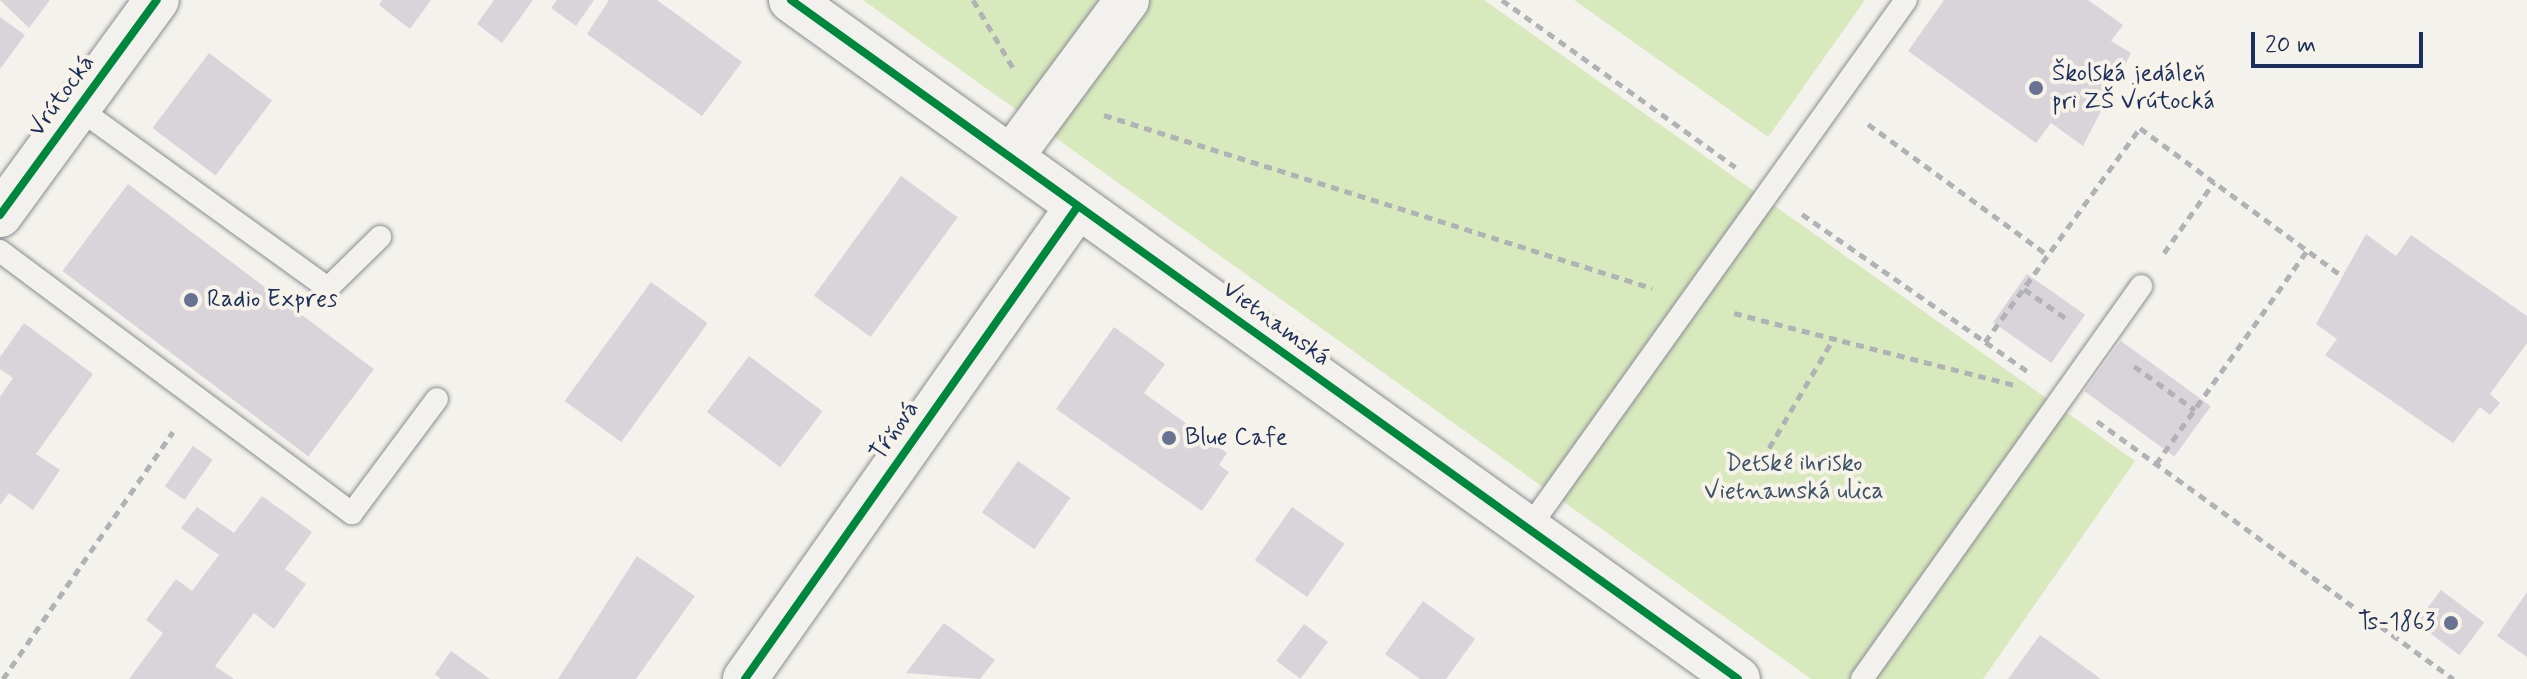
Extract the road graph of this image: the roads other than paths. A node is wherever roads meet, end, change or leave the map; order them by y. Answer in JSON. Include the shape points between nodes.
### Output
{"nodes":[{"id":1,"x":157,"y":0,"type":"edge"},
{"id":2,"x":791,"y":0,"type":"edge"},
{"id":3,"x":1127,"y":0,"type":"edge"},
{"id":4,"x":1906,"y":0,"type":"edge"},
{"id":5,"x":78,"y":108,"type":"junction"},
{"id":6,"x":1011,"y":157,"type":"junction"},
{"id":7,"x":1078,"y":206,"type":"junction"},
{"id":8,"x":0,"y":215,"type":"edge"},
{"id":9,"x":380,"y":237,"type":"dead end"},
{"id":10,"x":0,"y":251,"type":"edge"},
{"id":11,"x":2141,"y":286,"type":"road end"},
{"id":12,"x":437,"y":399,"type":"dead end"},
{"id":13,"x":1528,"y":529,"type":"junction"},
{"id":14,"x":745,"y":679,"type":"edge"},
{"id":15,"x":1738,"y":679,"type":"edge"},
{"id":16,"x":1862,"y":679,"type":"edge"}],
"edges":[{"from":1,"to":5,"type":"street","name":"Vrútocká"},
{"from":2,"to":6,"type":"street","name":"Vietnamská"},
{"from":3,"to":6,"type":"street"},
{"from":4,"to":13,"type":"lane"},
{"from":5,"to":8,"type":"street","name":"Vrútocká"},
{"from":5,"to":9,"type":"lane","via":[[328,288]]},
{"from":6,"to":7,"type":"street","name":"Vietnamská"},
{"from":7,"to":13,"type":"street","name":"Vietnamská"},
{"from":7,"to":14,"type":"street","name":"Tŕňová"},
{"from":10,"to":12,"type":"lane","via":[[352,513]]},
{"from":11,"to":16,"type":"lane"},
{"from":13,"to":15,"type":"street","name":"Vietnamská"}]}
